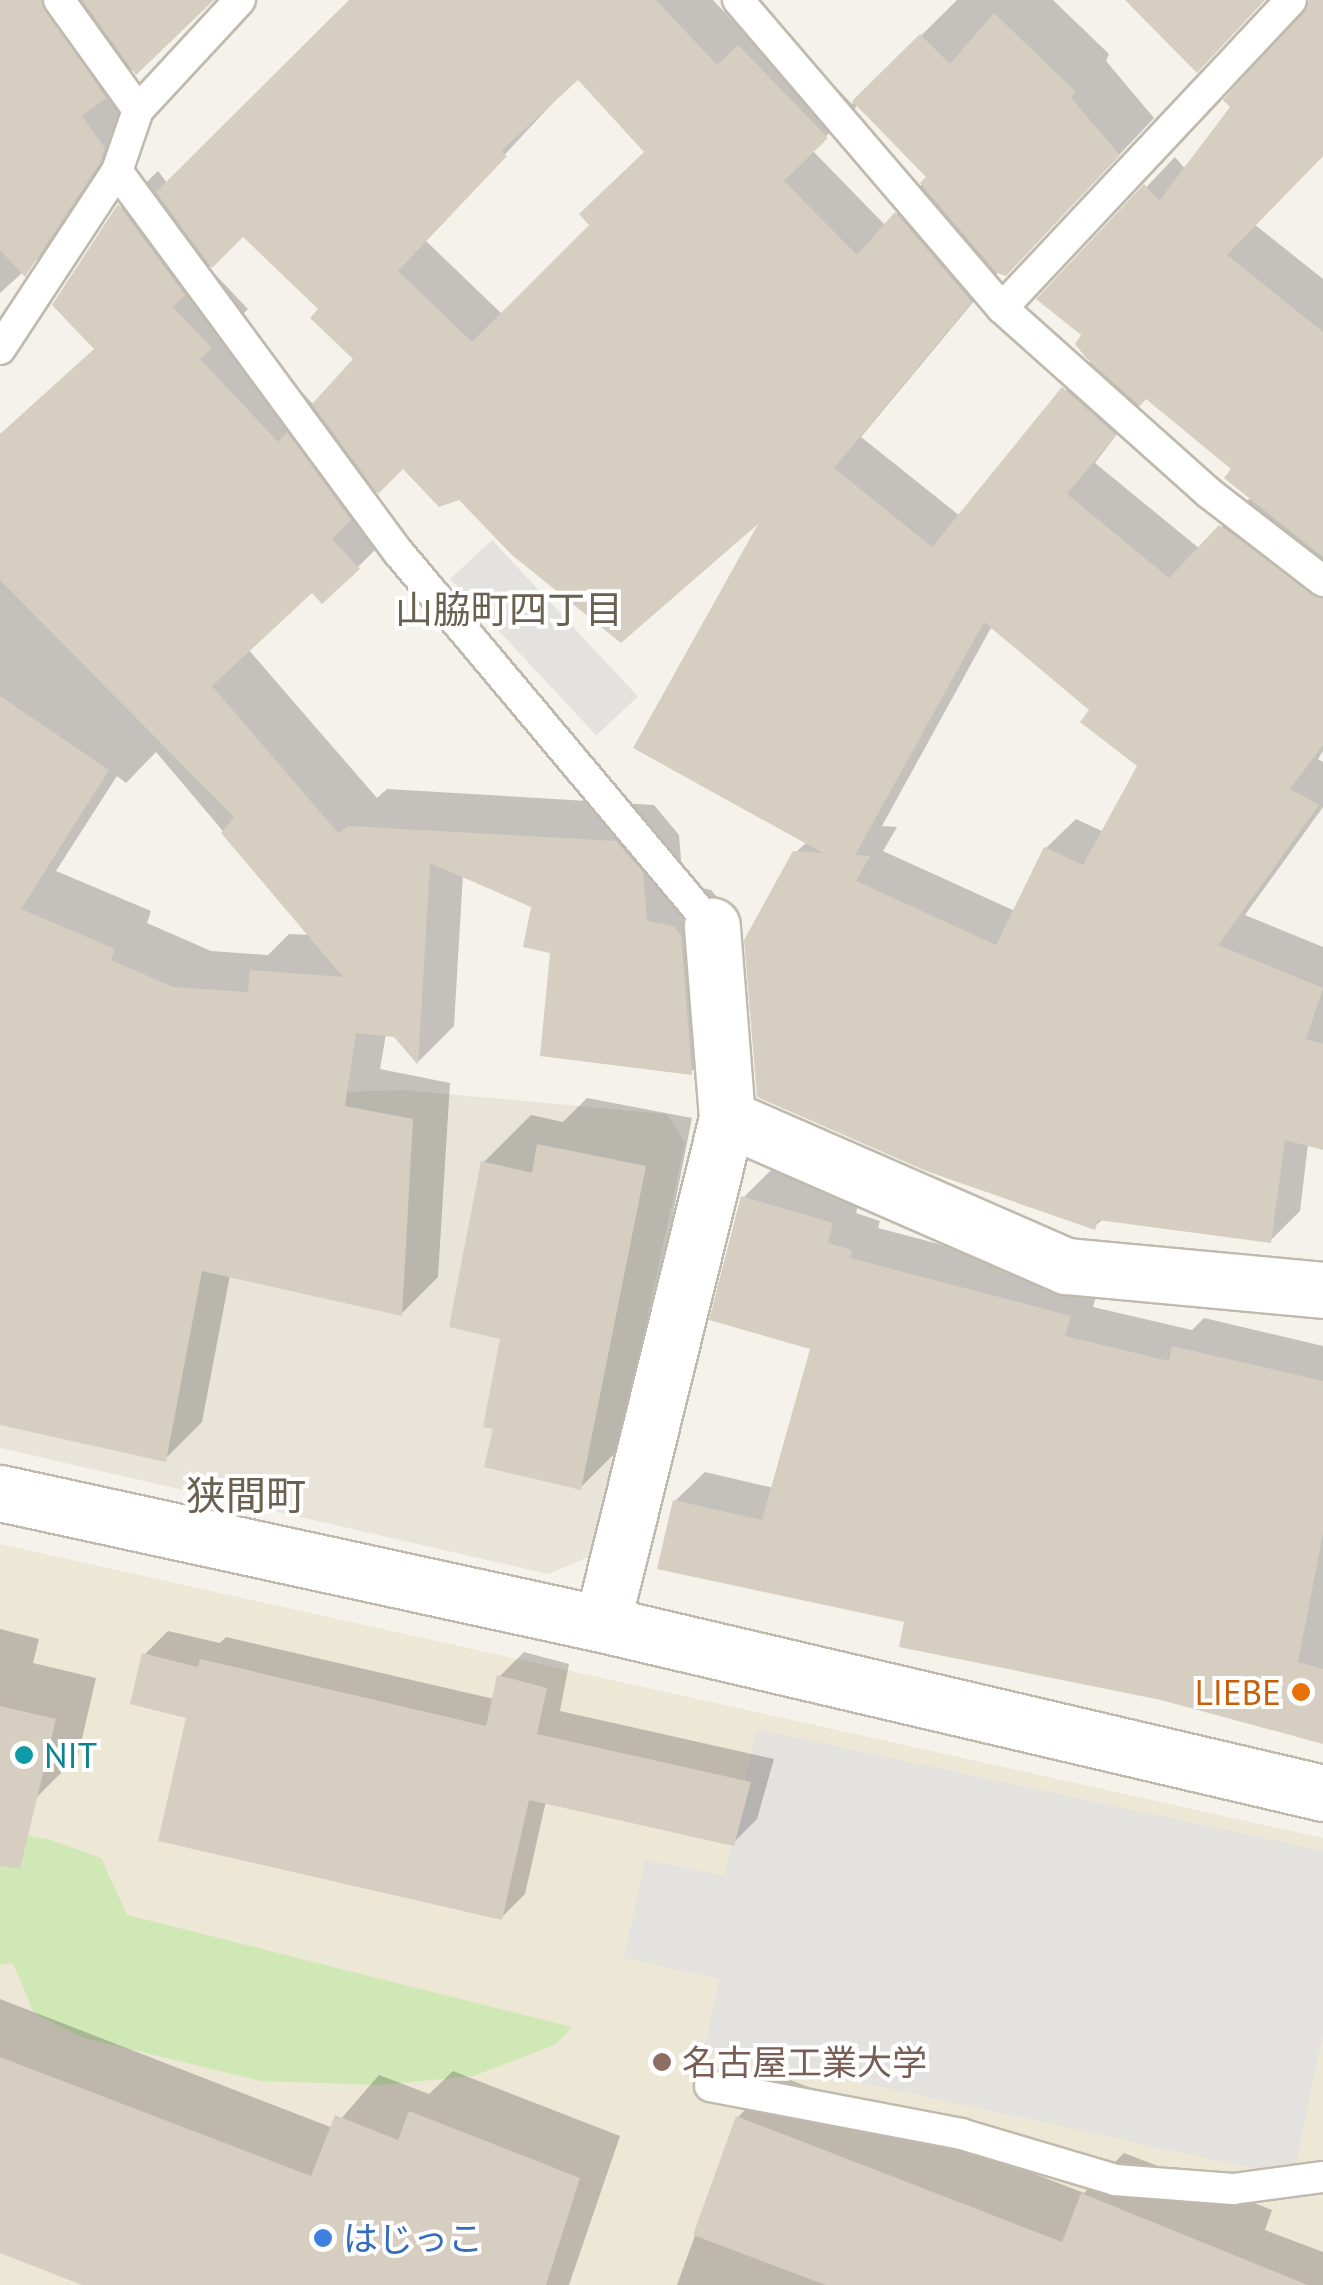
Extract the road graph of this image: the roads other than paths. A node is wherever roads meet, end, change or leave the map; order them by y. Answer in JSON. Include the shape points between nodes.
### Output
{"nodes":[{"id":1,"x":58,"y":0,"type":"edge"},
{"id":2,"x":240,"y":0,"type":"edge"},
{"id":3,"x":738,"y":0,"type":"edge"},
{"id":4,"x":1291,"y":0,"type":"edge"},
{"id":5,"x":138,"y":110,"type":"junction"},
{"id":6,"x":117,"y":171,"type":"junction"},
{"id":7,"x":1002,"y":308,"type":"junction"},
{"id":8,"x":0,"y":348,"type":"edge"},
{"id":9,"x":1323,"y":581,"type":"edge"},
{"id":10,"x":712,"y":926,"type":"joint"},
{"id":11,"x":727,"y":1118,"type":"junction"},
{"id":12,"x":1323,"y":1290,"type":"edge"},
{"id":13,"x":0,"y":1492,"type":"edge"},
{"id":14,"x":602,"y":1624,"type":"junction"},
{"id":15,"x":1323,"y":1793,"type":"edge"},
{"id":16,"x":710,"y":2086,"type":"dead end"},
{"id":17,"x":1323,"y":2176,"type":"edge"}],
"edges":[{"from":1,"to":5,"type":"lane"},
{"from":2,"to":5,"type":"lane"},
{"from":3,"to":7,"type":"lane"},
{"from":4,"to":7,"type":"lane"},
{"from":5,"to":6,"type":"lane"},
{"from":6,"to":8,"type":"lane"},
{"from":6,"to":10,"type":"lane","via":[[400,552]]},
{"from":7,"to":9,"type":"lane","via":[[1209,492]]},
{"from":10,"to":11,"type":"street"},
{"from":11,"to":12,"type":"street","via":[[1066,1266]]},
{"from":11,"to":14,"type":"street"},
{"from":13,"to":14,"type":"street"},
{"from":14,"to":15,"type":"street"},
{"from":16,"to":17,"type":"lane","via":[[961,2134],[1116,2180],[1233,2189]]}]}
